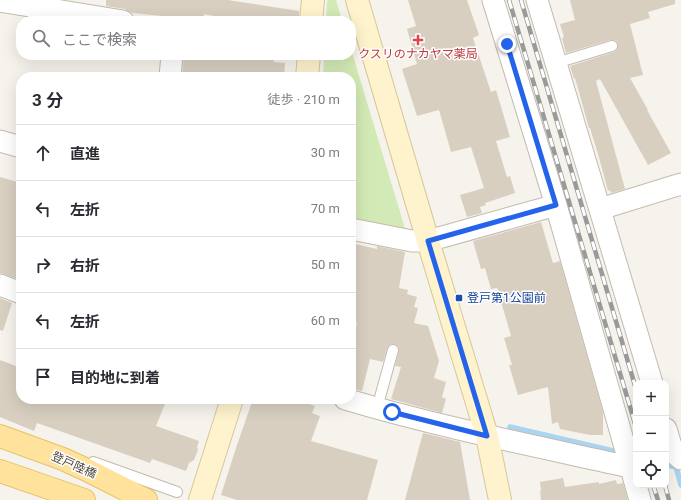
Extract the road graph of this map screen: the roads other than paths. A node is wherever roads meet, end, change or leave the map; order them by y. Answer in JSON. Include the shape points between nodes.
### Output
{"nodes":[{"id":1,"x":313,"y":0,"type":"edge"},
{"id":2,"x":357,"y":0,"type":"edge"},
{"id":3,"x":493,"y":0,"type":"edge"},
{"id":4,"x":537,"y":0,"type":"edge"},
{"id":5,"x":0,"y":2,"type":"edge"},
{"id":6,"x":91,"y":16,"type":"edge"},
{"id":7,"x":311,"y":16,"type":"edge"},
{"id":8,"x":612,"y":46,"type":"dead end"},
{"id":9,"x":172,"y":60,"type":"edge"},
{"id":10,"x":309,"y":60,"type":"edge"},
{"id":11,"x":556,"y":63,"type":"junction"},
{"id":12,"x":170,"y":72,"type":"edge"},
{"id":13,"x":307,"y":72,"type":"edge"},
{"id":14,"x":0,"y":141,"type":"edge"},
{"id":15,"x":16,"y":146,"type":"edge"},
{"id":16,"x":681,"y":184,"type":"edge"},
{"id":17,"x":556,"y":205,"type":"junction"},
{"id":18,"x":600,"y":209,"type":"junction"},
{"id":19,"x":356,"y":230,"type":"edge"},
{"id":20,"x":428,"y":241,"type":"junction"},
{"id":21,"x":0,"y":285,"type":"edge"},
{"id":22,"x":16,"y":291,"type":"edge"},
{"id":23,"x":393,"y":350,"type":"dead end"},
{"id":24,"x":651,"y":380,"type":"edge"},
{"id":25,"x":356,"y":402,"type":"edge"},
{"id":26,"x":230,"y":404,"type":"edge"},
{"id":27,"x":377,"y":408,"type":"junction"},
{"id":28,"x":0,"y":430,"type":"edge"},
{"id":29,"x":0,"y":436,"type":"edge"},
{"id":30,"x":487,"y":436,"type":"junction"},
{"id":31,"x":669,"y":439,"type":"edge"},
{"id":32,"x":628,"y":458,"type":"junction"},
{"id":33,"x":681,"y":459,"type":"edge"},
{"id":34,"x":0,"y":470,"type":"edge"},
{"id":35,"x":177,"y":492,"type":"dead end"},
{"id":36,"x":84,"y":500,"type":"edge"},
{"id":37,"x":146,"y":500,"type":"edge"},
{"id":38,"x":198,"y":500,"type":"edge"},
{"id":39,"x":500,"y":500,"type":"edge"},
{"id":40,"x":640,"y":500,"type":"edge"}],
"edges":[{"from":1,"to":7,"type":"street"},
{"from":2,"to":20,"type":"street"},
{"from":3,"to":17,"type":"street"},
{"from":4,"to":11,"type":"street"},
{"from":5,"to":6,"type":"street"},
{"from":8,"to":11,"type":"lane"},
{"from":9,"to":12,"type":"street"},
{"from":10,"to":13,"type":"street"},
{"from":11,"to":18,"type":"street"},
{"from":14,"to":15,"type":"street"},
{"from":16,"to":18,"type":"street"},
{"from":17,"to":20,"type":"street"},
{"from":17,"to":32,"type":"street"},
{"from":18,"to":24,"type":"street"},
{"from":19,"to":20,"type":"street"},
{"from":20,"to":30,"type":"street"},
{"from":21,"to":22,"type":"street"},
{"from":23,"to":27,"type":"lane"},
{"from":25,"to":27,"type":"street"},
{"from":26,"to":38,"type":"street"},
{"from":27,"to":30,"type":"street"},
{"from":28,"to":35,"type":"lane"},
{"from":29,"to":37,"type":"main road","name":"登戸陸橋","via":[[63,459]]},
{"from":30,"to":32,"type":"street"},
{"from":30,"to":39,"type":"street"},
{"from":31,"to":33,"type":"street","via":[[673,452]]},
{"from":32,"to":40,"type":"street"},
{"from":34,"to":36,"type":"main road"}]}
